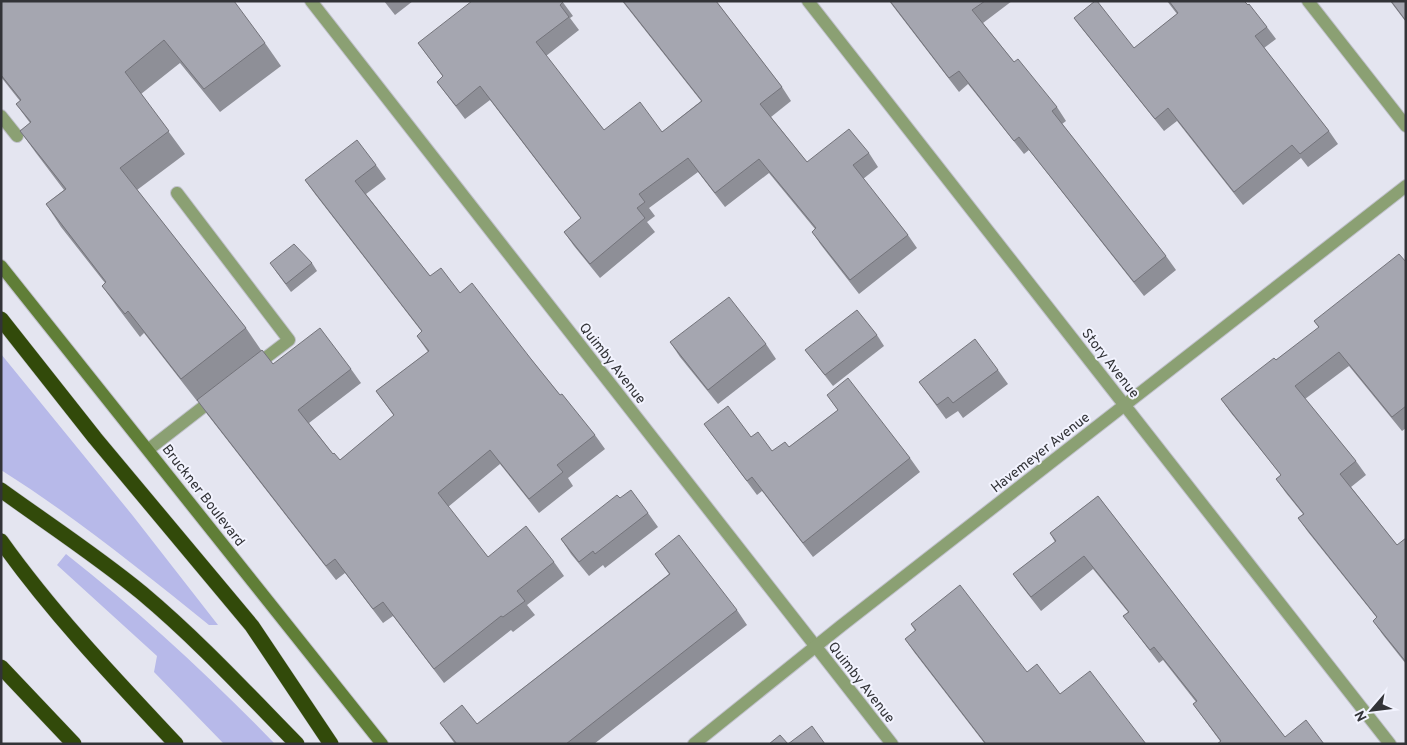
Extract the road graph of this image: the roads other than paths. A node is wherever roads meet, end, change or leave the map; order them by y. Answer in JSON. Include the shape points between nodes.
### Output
{"nodes":[{"id":1,"x":311,"y":1,"type":"edge"},
{"id":2,"x":808,"y":1,"type":"edge"},
{"id":3,"x":1308,"y":1,"type":"edge"},
{"id":4,"x":1,"y":116,"type":"edge"},
{"id":5,"x":1406,"y":126,"type":"edge"},
{"id":6,"x":17,"y":136,"type":"dead end"},
{"id":7,"x":1406,"y":186,"type":"edge"},
{"id":8,"x":177,"y":193,"type":"dead end"},
{"id":9,"x":1,"y":266,"type":"edge"},
{"id":10,"x":1,"y":319,"type":"edge"},
{"id":11,"x":243,"y":376,"type":"edge"},
{"id":12,"x":227,"y":387,"type":"edge"},
{"id":13,"x":1124,"y":405,"type":"junction"},
{"id":14,"x":148,"y":449,"type":"junction"},
{"id":15,"x":1,"y":490,"type":"edge"},
{"id":16,"x":1,"y":541,"type":"edge"},
{"id":17,"x":815,"y":647,"type":"junction"},
{"id":18,"x":1,"y":667,"type":"edge"},
{"id":19,"x":74,"y":744,"type":"edge"},
{"id":20,"x":176,"y":744,"type":"edge"},
{"id":21,"x":297,"y":744,"type":"edge"},
{"id":22,"x":331,"y":744,"type":"edge"},
{"id":23,"x":382,"y":744,"type":"edge"},
{"id":24,"x":694,"y":744,"type":"edge"},
{"id":25,"x":892,"y":744,"type":"edge"},
{"id":26,"x":1390,"y":744,"type":"edge"}],
"edges":[{"from":1,"to":17,"type":"street","name":"Quimby Avenue"},
{"from":2,"to":13,"type":"street","name":"Story Avenue"},
{"from":3,"to":5,"type":"street"},
{"from":4,"to":6,"type":"street"},
{"from":7,"to":13,"type":"street","name":"Havemeyer Avenue"},
{"from":8,"to":11,"type":"street","via":[[289,340]]},
{"from":9,"to":14,"type":"main road","name":"Bruckner Boulevard"},
{"from":10,"to":22,"type":"highway","via":[[95,438],[252,626]]},
{"from":12,"to":14,"type":"street"},
{"from":13,"to":17,"type":"street","name":"Havemeyer Avenue"},
{"from":13,"to":26,"type":"street","name":"Story Avenue"},
{"from":14,"to":23,"type":"main road","name":"Bruckner Boulevard"},
{"from":15,"to":21,"type":"highway","via":[[150,600],[204,649]]},
{"from":16,"to":20,"type":"highway","via":[[64,622]]},
{"from":17,"to":24,"type":"street","name":"Havemeyer Avenue"},
{"from":17,"to":25,"type":"street","name":"Quimby Avenue"},
{"from":18,"to":19,"type":"highway"}]}
